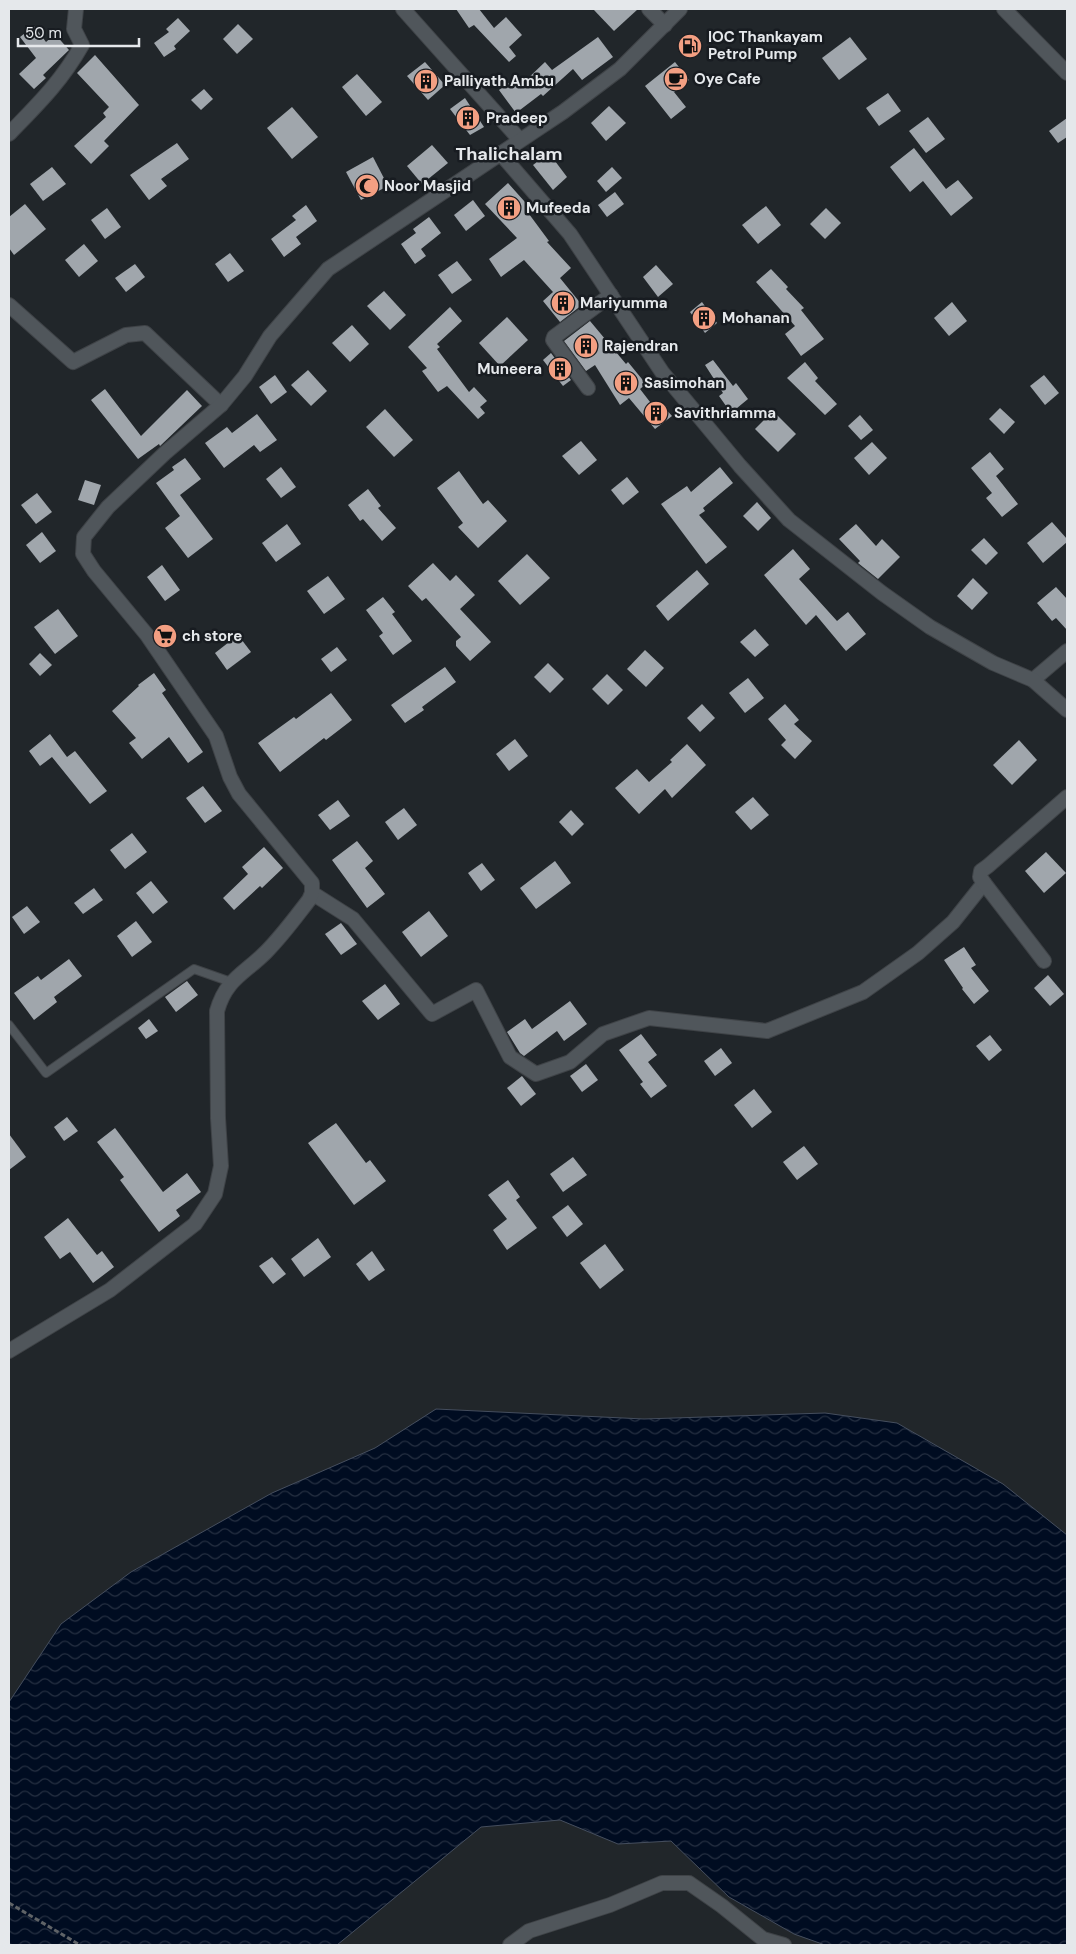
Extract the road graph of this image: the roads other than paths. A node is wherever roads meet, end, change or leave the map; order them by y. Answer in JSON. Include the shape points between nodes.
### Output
{"nodes":[{"id":1,"x":76,"y":9,"type":"edge"},
{"id":2,"x":404,"y":9,"type":"edge"},
{"id":3,"x":649,"y":9,"type":"edge"},
{"id":4,"x":680,"y":9,"type":"edge"},
{"id":5,"x":1004,"y":9,"type":"edge"},
{"id":6,"x":665,"y":25,"type":"junction"},
{"id":7,"x":1067,"y":73,"type":"edge"},
{"id":8,"x":9,"y":134,"type":"edge"},
{"id":9,"x":520,"y":140,"type":"junction"},
{"id":10,"x":500,"y":153,"type":"junction"},
{"id":11,"x":611,"y":295,"type":"junction"},
{"id":12,"x":9,"y":305,"type":"edge"},
{"id":13,"x":588,"y":388,"type":"dead end"},
{"id":14,"x":222,"y":405,"type":"junction"},
{"id":15,"x":1067,"y":651,"type":"edge"},
{"id":16,"x":1033,"y":680,"type":"junction"},
{"id":17,"x":1067,"y":710,"type":"edge"},
{"id":18,"x":1067,"y":797,"type":"edge"},
{"id":19,"x":984,"y":883,"type":"junction"},
{"id":20,"x":312,"y":893,"type":"junction"},
{"id":21,"x":1044,"y":961,"type":"dead end"},
{"id":22,"x":230,"y":982,"type":"junction"},
{"id":23,"x":9,"y":1026,"type":"edge"},
{"id":24,"x":9,"y":1351,"type":"edge"},
{"id":25,"x":510,"y":1945,"type":"edge"},
{"id":26,"x":784,"y":1945,"type":"edge"}],
"edges":[{"from":1,"to":8,"type":"main road","via":[[74,29],[82,45],[54,88]]},
{"from":2,"to":9,"type":"main road"},
{"from":3,"to":6,"type":"main road"},
{"from":4,"to":6,"type":"main road"},
{"from":5,"to":7,"type":"main road"},
{"from":6,"to":9,"type":"main road","via":[[620,69],[564,112]]},
{"from":9,"to":10,"type":"main road"},
{"from":10,"to":11,"type":"main road","via":[[570,234]]},
{"from":10,"to":14,"type":"main road","via":[[328,269],[270,336]]},
{"from":11,"to":13,"type":"main road","via":[[553,340]]},
{"from":11,"to":16,"type":"main road","via":[[662,372],[789,520],[930,627],[994,663]]},
{"from":12,"to":14,"type":"main road","via":[[73,362],[126,335],[145,333]]},
{"from":14,"to":20,"type":"main road","via":[[164,453],[108,507],[84,537],[83,554],[146,635],[216,736],[239,794],[298,865],[312,884]]},
{"from":15,"to":16,"type":"main road"},
{"from":16,"to":17,"type":"main road"},
{"from":18,"to":19,"type":"main road","via":[[981,870]]},
{"from":19,"to":20,"type":"main road","via":[[953,922],[918,953],[863,992],[767,1031],[649,1018],[603,1034],[570,1062],[536,1074],[510,1057],[476,990],[432,1014],[353,919]]},
{"from":19,"to":21,"type":"main road"},
{"from":20,"to":22,"type":"main road","via":[[266,952]]},
{"from":22,"to":23,"type":"lane","via":[[194,969],[46,1073]]},
{"from":22,"to":24,"type":"main road","via":[[217,1011],[221,1166],[215,1194],[195,1224],[110,1290]]},
{"from":25,"to":26,"type":"main road","via":[[529,1931],[610,1905],[662,1883],[689,1883],[763,1939]]}]}
